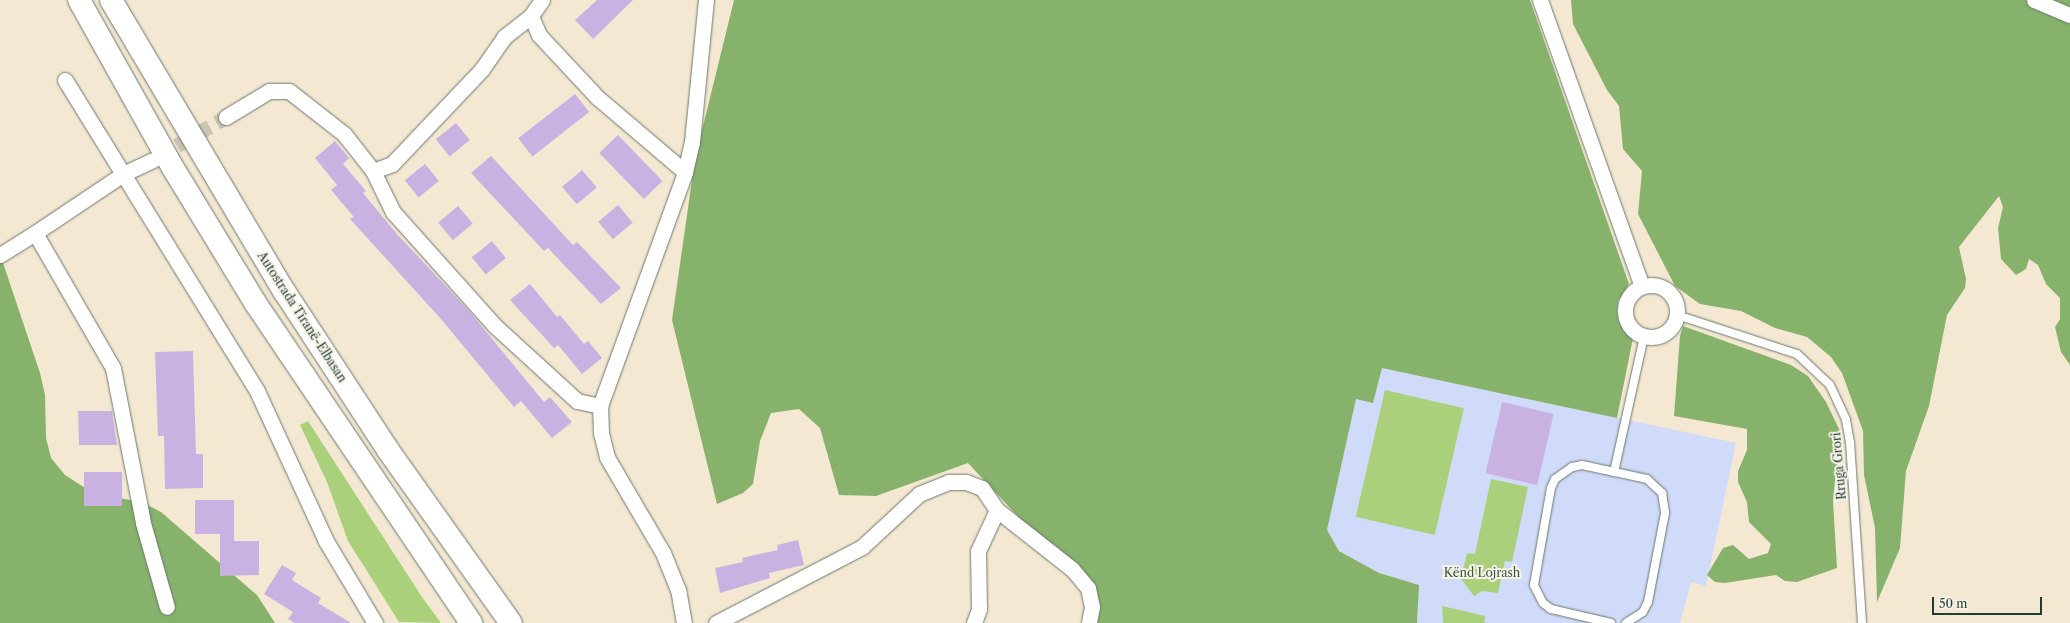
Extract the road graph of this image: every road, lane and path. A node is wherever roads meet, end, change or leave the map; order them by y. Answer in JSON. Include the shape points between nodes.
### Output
{"nodes":[{"id":1,"x":79,"y":0,"type":"edge"},
{"id":2,"x":112,"y":0,"type":"edge"},
{"id":3,"x":542,"y":0,"type":"edge"},
{"id":4,"x":1540,"y":0,"type":"edge"},
{"id":5,"x":2034,"y":0,"type":"edge"},
{"id":6,"x":707,"y":2,"type":"edge"},
{"id":7,"x":2070,"y":15,"type":"edge"},
{"id":8,"x":531,"y":16,"type":"junction"},
{"id":9,"x":65,"y":80,"type":"dead end"},
{"id":10,"x":226,"y":117,"type":"tunnel mouth"},
{"id":11,"x":153,"y":160,"type":"tunnel mouth"},
{"id":12,"x":373,"y":171,"type":"junction"},
{"id":13,"x":685,"y":172,"type":"junction"},
{"id":14,"x":123,"y":174,"type":"junction"},
{"id":15,"x":35,"y":233,"type":"junction"},
{"id":16,"x":0,"y":255,"type":"edge"},
{"id":17,"x":1642,"y":286,"type":"junction"},
{"id":18,"x":1677,"y":315,"type":"junction"},
{"id":19,"x":1644,"y":337,"type":"junction"},
{"id":20,"x":600,"y":406,"type":"junction"},
{"id":21,"x":1614,"y":472,"type":"junction"},
{"id":22,"x":997,"y":510,"type":"junction"},
{"id":23,"x":167,"y":607,"type":"dead end"},
{"id":24,"x":375,"y":623,"type":"edge"},
{"id":25,"x":471,"y":623,"type":"edge"},
{"id":26,"x":511,"y":623,"type":"edge"},
{"id":27,"x":684,"y":623,"type":"edge"},
{"id":28,"x":716,"y":623,"type":"edge"},
{"id":29,"x":974,"y":623,"type":"edge"},
{"id":30,"x":1089,"y":623,"type":"edge"},
{"id":31,"x":1611,"y":623,"type":"edge"},
{"id":32,"x":1626,"y":623,"type":"edge"},
{"id":33,"x":1862,"y":623,"type":"edge"}],
"edges":[{"from":1,"to":25,"type":"highway","via":[[173,168],[256,304]]},
{"from":2,"to":26,"type":"highway","name":"Autostrada Tiranë-Elbasan","via":[[284,291],[388,450]]},
{"from":3,"to":8,"type":"street"},
{"from":4,"to":17,"type":"street"},
{"from":5,"to":7,"type":"street"},
{"from":6,"to":13,"type":"street","via":[[692,142]]},
{"from":8,"to":12,"type":"street","via":[[504,37],[478,74],[392,164]]},
{"from":8,"to":13,"type":"street","via":[[539,35],[598,98]]},
{"from":9,"to":14,"type":"street"},
{"from":10,"to":12,"type":"street","via":[[269,90],[289,91],[344,134]]},
{"from":11,"to":14,"type":"street"},
{"from":12,"to":20,"type":"street","via":[[393,212],[495,326],[577,401]]},
{"from":13,"to":20,"type":"street"},
{"from":14,"to":15,"type":"street"},
{"from":14,"to":24,"type":"street","via":[[257,391],[326,541]]},
{"from":15,"to":16,"type":"street"},
{"from":15,"to":23,"type":"street","via":[[113,368],[143,523]]},
{"from":17,"to":18,"type":"street","via":[[1655,286],[1668,291],[1677,306]]},
{"from":17,"to":19,"type":"street","via":[[1629,296],[1624,313],[1630,328]]},
{"from":18,"to":19,"type":"street","via":[[1666,333]]},
{"from":18,"to":33,"type":"lane","name":"Rruga Grori","via":[[1796,354],[1830,385],[1846,420],[1850,442]]},
{"from":19,"to":21,"type":"lane"},
{"from":20,"to":27,"type":"street","via":[[601,433],[607,458],[663,552],[678,590]]},
{"from":21,"to":31,"type":"lane","via":[[1582,465],[1572,467],[1555,479],[1534,585],[1543,603],[1551,609]]},
{"from":21,"to":32,"type":"lane","via":[[1647,479],[1659,489],[1665,503],[1648,602],[1643,612]]},
{"from":22,"to":28,"type":"street","via":[[982,488],[966,482],[948,482],[919,494],[862,547]]},
{"from":22,"to":29,"type":"street","via":[[978,551],[979,609]]},
{"from":22,"to":30,"type":"street","via":[[1072,569],[1088,588],[1092,607]]}]}
